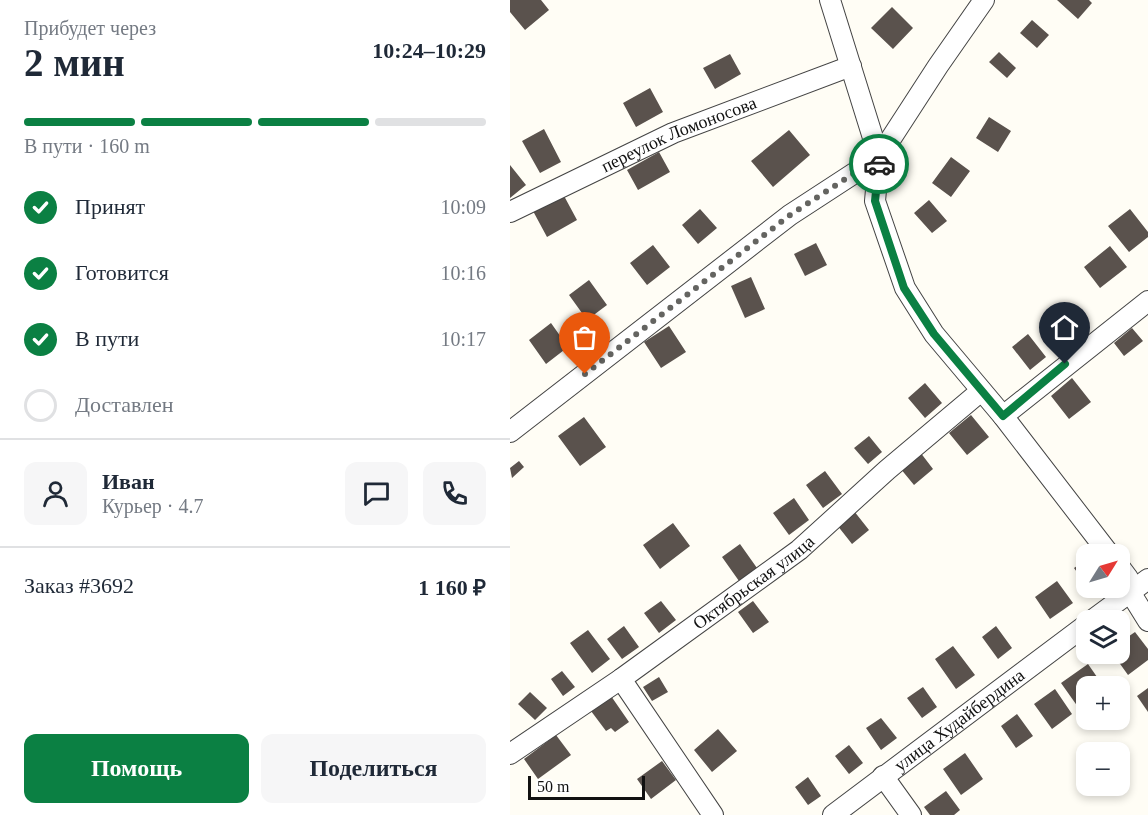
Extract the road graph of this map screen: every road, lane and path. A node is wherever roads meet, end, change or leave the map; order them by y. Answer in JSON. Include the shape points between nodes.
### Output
{"nodes":[{"id":1,"x":831,"y":0,"type":"edge"},
{"id":2,"x":984,"y":0,"type":"edge"},
{"id":3,"x":851,"y":66,"type":"junction"},
{"id":4,"x":879,"y":157,"type":"junction"},
{"id":5,"x":510,"y":212,"type":"edge"},
{"id":6,"x":1148,"y":301,"type":"edge"},
{"id":7,"x":981,"y":391,"type":"junction"},
{"id":8,"x":1003,"y":416,"type":"junction"},
{"id":9,"x":510,"y":432,"type":"edge"},
{"id":10,"x":1102,"y":544,"type":"edge"},
{"id":11,"x":1148,"y":579,"type":"edge"},
{"id":12,"x":1130,"y":592,"type":"joint"},
{"id":13,"x":1122,"y":598,"type":"edge"},
{"id":14,"x":1106,"y":610,"type":"edge"},
{"id":15,"x":1148,"y":621,"type":"edge"},
{"id":16,"x":1076,"y":632,"type":"edge"},
{"id":17,"x":621,"y":679,"type":"junction"},
{"id":18,"x":510,"y":754,"type":"edge"},
{"id":19,"x":883,"y":776,"type":"junction"},
{"id":20,"x":713,"y":815,"type":"edge"},
{"id":21,"x":833,"y":815,"type":"edge"},
{"id":22,"x":911,"y":815,"type":"edge"}],
"edges":[{"from":1,"to":3,"type":"street"},
{"from":2,"to":4,"type":"street"},
{"from":3,"to":4,"type":"street"},
{"from":3,"to":5,"type":"street","name":"переулок Ломоносова","via":[[674,133]]},
{"from":4,"to":7,"type":"street","via":[[875,201],[904,288],[934,334]]},
{"from":4,"to":9,"type":"street","via":[[790,215]]},
{"from":6,"to":8,"type":"street"},
{"from":7,"to":8,"type":"street"},
{"from":7,"to":17,"type":"street","name":"Октябрьская улица","via":[[799,550]]},
{"from":8,"to":10,"type":"street"},
{"from":11,"to":12,"type":"street"},
{"from":12,"to":15,"type":"street"},
{"from":13,"to":14,"type":"street"},
{"from":16,"to":19,"type":"street","name":"улица Худайбердина"},
{"from":17,"to":18,"type":"street","name":"Октябрьская улица"},
{"from":17,"to":20,"type":"street"},
{"from":19,"to":21,"type":"street","name":"улица Худайбердина"},
{"from":19,"to":22,"type":"street"}]}
